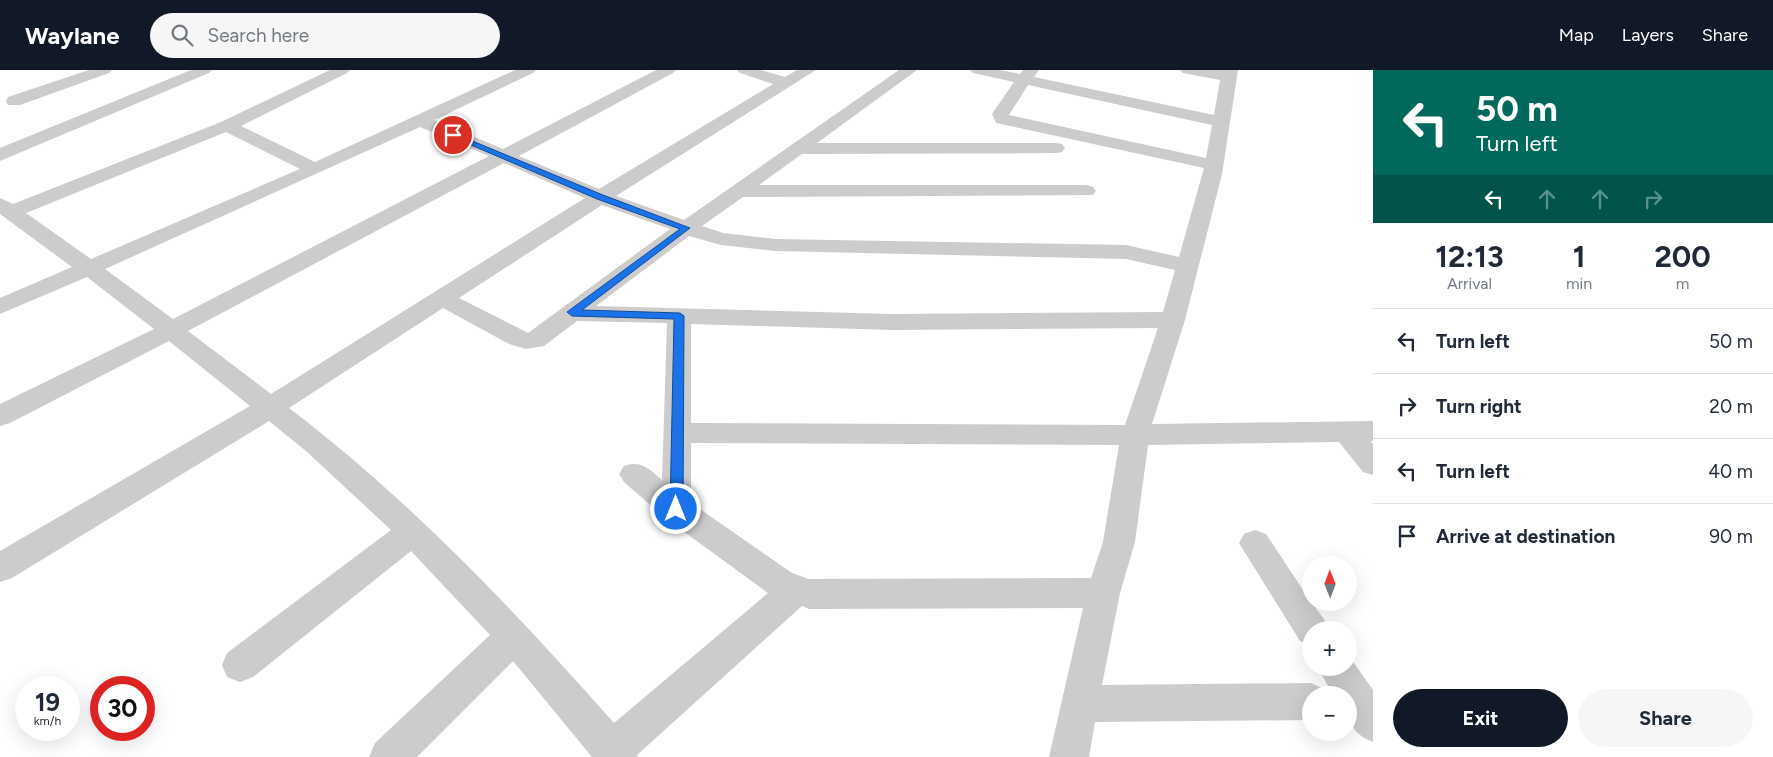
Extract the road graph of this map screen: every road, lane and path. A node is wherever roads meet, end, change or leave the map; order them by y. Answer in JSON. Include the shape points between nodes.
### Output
{"nodes":[{"id":1,"x":104,"y":70,"type":"edge"},
{"id":2,"x":204,"y":70,"type":"edge"},
{"id":3,"x":342,"y":70,"type":"edge"},
{"id":4,"x":492,"y":70,"type":"edge"},
{"id":5,"x":668,"y":70,"type":"edge"},
{"id":6,"x":745,"y":70,"type":"edge"},
{"id":7,"x":808,"y":70,"type":"edge"},
{"id":8,"x":909,"y":70,"type":"edge"},
{"id":9,"x":978,"y":70,"type":"edge"},
{"id":10,"x":1188,"y":70,"type":"edge"},
{"id":11,"x":161,"y":72,"type":"dead end"},
{"id":12,"x":521,"y":73,"type":"edge"},
{"id":13,"x":1229,"y":74,"type":"edge"},
{"id":14,"x":1028,"y":75,"type":"edge"},
{"id":15,"x":185,"y":78,"type":"junction"},
{"id":16,"x":787,"y":83,"type":"junction"},
{"id":17,"x":4,"y":102,"type":"edge"},
{"id":18,"x":419,"y":120,"type":"junction"},
{"id":19,"x":1222,"y":122,"type":"junction"},
{"id":20,"x":227,"y":126,"type":"junction"},
{"id":21,"x":1056,"y":148,"type":"dead end"},
{"id":22,"x":797,"y":149,"type":"junction"},
{"id":23,"x":0,"y":155,"type":"edge"},
{"id":24,"x":503,"y":156,"type":"junction"},
{"id":25,"x":1214,"y":165,"type":"junction"},
{"id":26,"x":315,"y":169,"type":"junction"},
{"id":27,"x":740,"y":191,"type":"junction"},
{"id":28,"x":1086,"y":192,"type":"dead end"},
{"id":29,"x":600,"y":197,"type":"junction"},
{"id":30,"x":8,"y":215,"type":"edge"},
{"id":31,"x":686,"y":228,"type":"junction"},
{"id":32,"x":1188,"y":267,"type":"junction"},
{"id":33,"x":88,"y":268,"type":"junction"},
{"id":34,"x":442,"y":298,"type":"junction"},
{"id":35,"x":0,"y":307,"type":"edge"},
{"id":36,"x":572,"y":312,"type":"junction"},
{"id":37,"x":680,"y":316,"type":"junction"},
{"id":38,"x":1173,"y":320,"type":"junction"},
{"id":39,"x":171,"y":330,"type":"junction"},
{"id":40,"x":270,"y":407,"type":"junction"},
{"id":41,"x":0,"y":416,"type":"edge"},
{"id":42,"x":1360,"y":432,"type":"edge"},
{"id":43,"x":676,"y":433,"type":"junction"},
{"id":44,"x":1135,"y":435,"type":"junction"},
{"id":45,"x":1373,"y":464,"type":"edge"},
{"id":46,"x":634,"y":474,"type":"dead end"},
{"id":47,"x":676,"y":509,"type":"junction"},
{"id":48,"x":413,"y":532,"type":"junction"},
{"id":49,"x":1255,"y":543,"type":"dead end"},
{"id":50,"x":0,"y":568,"type":"edge"},
{"id":51,"x":796,"y":590,"type":"junction"},
{"id":52,"x":1103,"y":593,"type":"junction"},
{"id":53,"x":1306,"y":621,"type":"edge"},
{"id":54,"x":514,"y":636,"type":"junction"},
{"id":55,"x":240,"y":666,"type":"dead end"},
{"id":56,"x":1342,"y":676,"type":"edge"},
{"id":57,"x":1302,"y":702,"type":"edge"},
{"id":58,"x":1079,"y":704,"type":"junction"},
{"id":59,"x":1363,"y":707,"type":"edge"},
{"id":60,"x":615,"y":754,"type":"edge"},
{"id":61,"x":389,"y":757,"type":"edge"},
{"id":62,"x":1069,"y":757,"type":"edge"}],
"edges":[{"from":1,"to":17,"type":"street"},
{"from":2,"to":15,"type":"street"},
{"from":3,"to":20,"type":"street"},
{"from":4,"to":12,"type":"street"},
{"from":5,"to":24,"type":"street"},
{"from":6,"to":16,"type":"street"},
{"from":7,"to":16,"type":"street"},
{"from":8,"to":22,"type":"street"},
{"from":9,"to":14,"type":"street"},
{"from":10,"to":13,"type":"street"},
{"from":11,"to":15,"type":"street"},
{"from":12,"to":18,"type":"street"},
{"from":13,"to":19,"type":"street"},
{"from":14,"to":19,"type":"street"},
{"from":14,"to":25,"type":"street","via":[[1000,114],[1002,119]]},
{"from":15,"to":23,"type":"street"},
{"from":16,"to":29,"type":"street"},
{"from":18,"to":24,"type":"street"},
{"from":18,"to":26,"type":"street"},
{"from":19,"to":25,"type":"street"},
{"from":20,"to":26,"type":"street"},
{"from":20,"to":30,"type":"street"},
{"from":21,"to":22,"type":"street"},
{"from":22,"to":27,"type":"street"},
{"from":24,"to":29,"type":"street"},
{"from":24,"to":39,"type":"street"},
{"from":25,"to":32,"type":"street"},
{"from":26,"to":33,"type":"street"},
{"from":27,"to":28,"type":"street"},
{"from":27,"to":31,"type":"street"},
{"from":29,"to":31,"type":"street"},
{"from":29,"to":34,"type":"street"},
{"from":30,"to":33,"type":"street"},
{"from":31,"to":32,"type":"street","via":[[721,239],[768,244],[1126,252]]},
{"from":31,"to":36,"type":"street"},
{"from":32,"to":38,"type":"street"},
{"from":33,"to":35,"type":"street"},
{"from":33,"to":39,"type":"street"},
{"from":34,"to":36,"type":"street","via":[[526,341],[535,340]]},
{"from":34,"to":40,"type":"street"},
{"from":36,"to":37,"type":"street"},
{"from":37,"to":38,"type":"street","via":[[892,322]]},
{"from":37,"to":43,"type":"street"},
{"from":38,"to":44,"type":"street"},
{"from":39,"to":40,"type":"street"},
{"from":39,"to":41,"type":"street"},
{"from":40,"to":48,"type":"street","via":[[316,443]]},
{"from":40,"to":50,"type":"street"},
{"from":42,"to":44,"type":"street"},
{"from":42,"to":45,"type":"street"},
{"from":43,"to":44,"type":"street"},
{"from":43,"to":47,"type":"street"},
{"from":44,"to":52,"type":"street","via":[[1118,542]]},
{"from":46,"to":47,"type":"street"},
{"from":47,"to":51,"type":"street","via":[[781,584]]},
{"from":48,"to":54,"type":"street"},
{"from":48,"to":55,"type":"street"},
{"from":49,"to":53,"type":"street"},
{"from":51,"to":52,"type":"street","via":[[824,596]]},
{"from":51,"to":60,"type":"street"},
{"from":52,"to":58,"type":"street"},
{"from":54,"to":60,"type":"street"},
{"from":54,"to":61,"type":"street"},
{"from":56,"to":59,"type":"street"},
{"from":57,"to":58,"type":"street"},
{"from":58,"to":62,"type":"street"}]}
